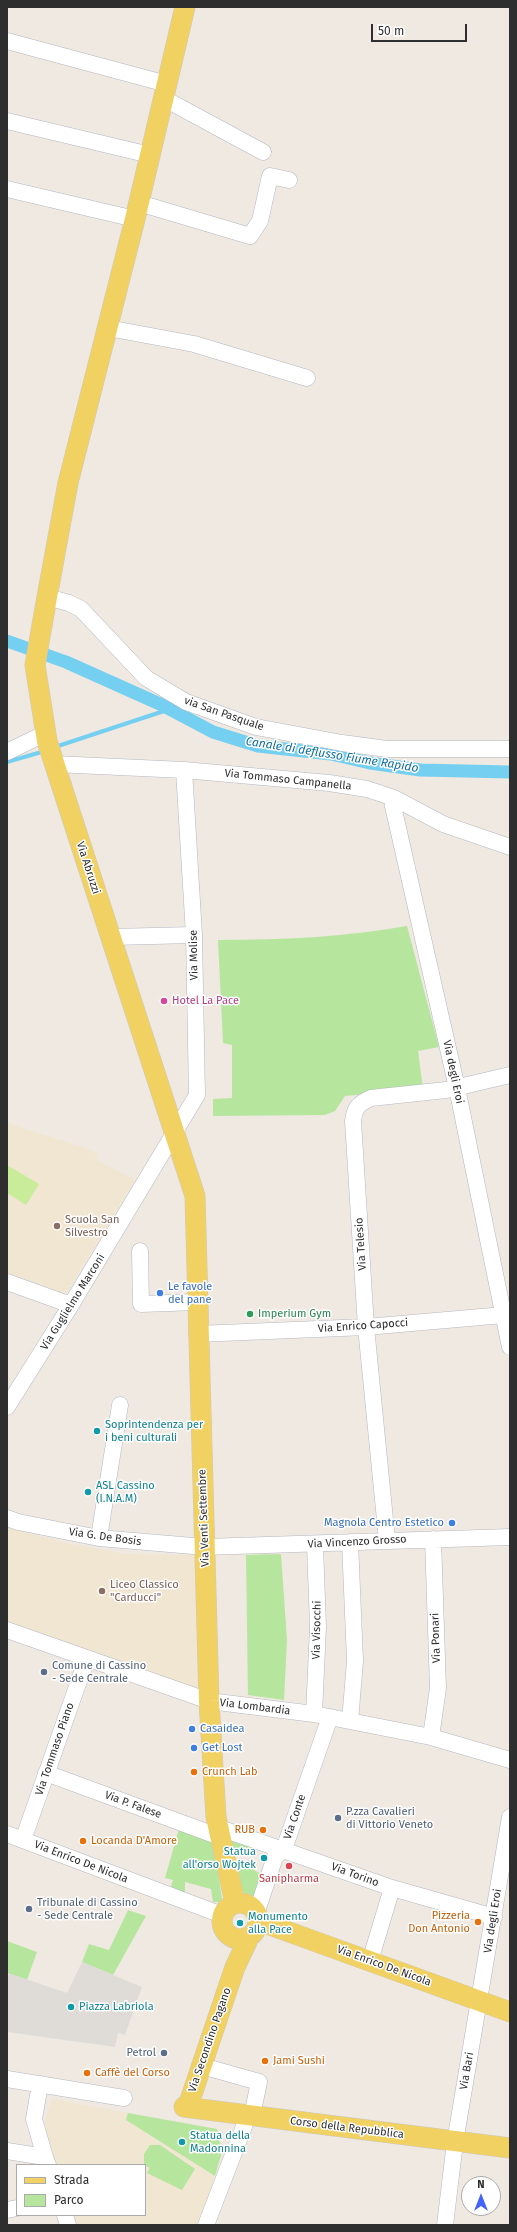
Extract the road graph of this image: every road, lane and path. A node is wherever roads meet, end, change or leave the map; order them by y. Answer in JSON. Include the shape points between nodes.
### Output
{"nodes":[{"id":1,"x":180,"y":11,"type":"edge"},
{"id":2,"x":7,"y":41,"type":"edge"},
{"id":3,"x":165,"y":91,"type":"junction"},
{"id":4,"x":7,"y":120,"type":"edge"},
{"id":5,"x":263,"y":152,"type":"dead end"},
{"id":6,"x":150,"y":155,"type":"junction"},
{"id":7,"x":289,"y":180,"type":"dead end"},
{"id":8,"x":7,"y":189,"type":"edge"},
{"id":9,"x":137,"y":211,"type":"junction"},
{"id":10,"x":108,"y":328,"type":"junction"},
{"id":11,"x":307,"y":378,"type":"dead end"},
{"id":12,"x":47,"y":597,"type":"junction"},
{"id":13,"x":49,"y":748,"type":"junction"},
{"id":14,"x":510,"y":749,"type":"edge"},
{"id":15,"x":7,"y":752,"type":"edge"},
{"id":16,"x":184,"y":770,"type":"junction"},
{"id":17,"x":394,"y":798,"type":"junction"},
{"id":18,"x":510,"y":847,"type":"edge"},
{"id":19,"x":194,"y":935,"type":"junction"},
{"id":20,"x":111,"y":937,"type":"junction"},
{"id":21,"x":510,"y":1075,"type":"edge"},
{"id":22,"x":510,"y":1086,"type":"edge"},
{"id":23,"x":458,"y":1092,"type":"junction"},
{"id":24,"x":174,"y":1135,"type":"junction"},
{"id":25,"x":140,"y":1251,"type":"dead end"},
{"id":26,"x":7,"y":1282,"type":"edge"},
{"id":27,"x":197,"y":1302,"type":"junction"},
{"id":28,"x":72,"y":1305,"type":"junction"},
{"id":29,"x":504,"y":1314,"type":"junction"},
{"id":30,"x":366,"y":1327,"type":"junction"},
{"id":31,"x":198,"y":1334,"type":"junction"},
{"id":32,"x":510,"y":1347,"type":"edge"},
{"id":33,"x":120,"y":1405,"type":"dead end"},
{"id":34,"x":7,"y":1406,"type":"edge"},
{"id":35,"x":7,"y":1518,"type":"edge"},
{"id":36,"x":510,"y":1537,"type":"edge"},
{"id":37,"x":99,"y":1538,"type":"junction"},
{"id":38,"x":433,"y":1539,"type":"junction"},
{"id":39,"x":387,"y":1540,"type":"junction"},
{"id":40,"x":350,"y":1542,"type":"junction"},
{"id":41,"x":315,"y":1545,"type":"junction"},
{"id":42,"x":205,"y":1547,"type":"junction"},
{"id":43,"x":7,"y":1630,"type":"edge"},
{"id":44,"x":87,"y":1658,"type":"junction"},
{"id":45,"x":209,"y":1701,"type":"junction"},
{"id":46,"x":322,"y":1716,"type":"junction"},
{"id":47,"x":350,"y":1721,"type":"junction"},
{"id":48,"x":431,"y":1737,"type":"junction"},
{"id":49,"x":510,"y":1760,"type":"edge"},
{"id":50,"x":46,"y":1774,"type":"junction"},
{"id":51,"x":510,"y":1817,"type":"edge"},
{"id":52,"x":219,"y":1832,"type":"junction"},
{"id":53,"x":7,"y":1834,"type":"edge"},
{"id":54,"x":23,"y":1840,"type":"junction"},
{"id":55,"x":284,"y":1849,"type":"junction"},
{"id":56,"x":505,"y":1872,"type":"edge"},
{"id":57,"x":392,"y":1888,"type":"junction"},
{"id":58,"x":229,"y":1909,"type":"junction"},
{"id":59,"x":494,"y":1917,"type":"junction"},
{"id":60,"x":248,"y":1929,"type":"junction"},
{"id":61,"x":370,"y":1961,"type":"junction"},
{"id":62,"x":479,"y":2001,"type":"junction"},
{"id":63,"x":510,"y":2012,"type":"edge"},
{"id":64,"x":202,"y":2066,"type":"junction"},
{"id":65,"x":7,"y":2079,"type":"edge"},
{"id":66,"x":40,"y":2084,"type":"junction"},
{"id":67,"x":124,"y":2098,"type":"dead end"},
{"id":68,"x":184,"y":2107,"type":"junction"},
{"id":69,"x":250,"y":2116,"type":"junction"},
{"id":70,"x":455,"y":2142,"type":"junction"},
{"id":71,"x":510,"y":2148,"type":"edge"},
{"id":72,"x":7,"y":2151,"type":"edge"},
{"id":73,"x":46,"y":2161,"type":"edge"},
{"id":74,"x":206,"y":2225,"type":"edge"},
{"id":75,"x":445,"y":2225,"type":"edge"}],
"edges":[{"from":1,"to":3,"type":"main road","name":"Via Abruzzi"},
{"from":2,"to":3,"type":"street"},
{"from":3,"to":5,"type":"street"},
{"from":3,"to":6,"type":"main road","name":"Via Abruzzi"},
{"from":4,"to":6,"type":"street"},
{"from":6,"to":9,"type":"main road","name":"Via Abruzzi"},
{"from":7,"to":9,"type":"street","via":[[270,176],[260,220],[250,236]]},
{"from":8,"to":9,"type":"street"},
{"from":9,"to":10,"type":"main road","name":"Via Abruzzi"},
{"from":10,"to":11,"type":"street","via":[[194,344]]},
{"from":10,"to":12,"type":"main road","name":"Via Abruzzi","via":[[68,483]]},
{"from":12,"to":13,"type":"main road","name":"Via Abruzzi","via":[[35,665]]},
{"from":12,"to":14,"type":"street","name":"via San Pasquale","via":[[69,602],[81,609],[146,678],[186,702],[256,727],[387,749]]},
{"from":13,"to":15,"type":"street"},
{"from":13,"to":16,"type":"street","name":"Via Tommaso Campanella"},
{"from":13,"to":20,"type":"main road","name":"Via Abruzzi"},
{"from":16,"to":17,"type":"street","name":"Via Tommaso Campanella","via":[[329,783],[367,789]]},
{"from":16,"to":19,"type":"street","name":"Via Molise"},
{"from":17,"to":18,"type":"street","name":"Via Tommaso Campanella","via":[[443,824]]},
{"from":17,"to":23,"type":"street","name":"Via degli Eroi","via":[[393,806]]},
{"from":19,"to":20,"type":"street"},
{"from":19,"to":24,"type":"street","name":"Via Molise","via":[[197,1095]]},
{"from":20,"to":24,"type":"main road","name":"Via Abruzzi"},
{"from":21,"to":23,"type":"street","name":"Via Telesio"},
{"from":22,"to":23,"type":"street","name":"Via Telesio"},
{"from":23,"to":29,"type":"street","name":"Via degli Eroi"},
{"from":23,"to":30,"type":"street","name":"Via Telesio","via":[[371,1098],[354,1109]]},
{"from":24,"to":27,"type":"main road","name":"Via Venti Settembre","via":[[195,1196]]},
{"from":24,"to":28,"type":"street","name":"Via Guglielmo Marconi"},
{"from":25,"to":27,"type":"street","via":[[141,1304]]},
{"from":26,"to":28,"type":"street"},
{"from":27,"to":31,"type":"main road","name":"Via Venti Settembre"},
{"from":28,"to":34,"type":"street","name":"Via Guglielmo Marconi"},
{"from":29,"to":30,"type":"street","name":"Via Enrico Capocci"},
{"from":29,"to":32,"type":"street","name":"Via degli Eroi"},
{"from":30,"to":31,"type":"street","name":"Via Enrico Capocci"},
{"from":30,"to":39,"type":"street","name":"Via Telesio"},
{"from":31,"to":42,"type":"main road","name":"Via Venti Settembre"},
{"from":33,"to":37,"type":"street"},
{"from":35,"to":37,"type":"street","name":"Via G. De Bosis"},
{"from":36,"to":38,"type":"street","name":"Via Vincenzo Grosso"},
{"from":37,"to":42,"type":"street","name":"Via G. De Bosis"},
{"from":38,"to":39,"type":"street","name":"Via Vincenzo Grosso"},
{"from":38,"to":48,"type":"street","name":"Via Ponari","via":[[438,1688]]},
{"from":39,"to":40,"type":"street","name":"Via Vincenzo Grosso"},
{"from":40,"to":41,"type":"street","name":"Via Vincenzo Grosso"},
{"from":40,"to":47,"type":"street","via":[[355,1661]]},
{"from":41,"to":42,"type":"street","name":"Via Vincenzo Grosso"},
{"from":41,"to":46,"type":"street","name":"Via Visocchi"},
{"from":42,"to":45,"type":"main road","name":"Via Venti Settembre"},
{"from":43,"to":44,"type":"street","name":"Via Lombardia"},
{"from":44,"to":45,"type":"street","name":"Via Lombardia"},
{"from":44,"to":50,"type":"street","name":"Via Tommaso Piano"},
{"from":45,"to":46,"type":"street","name":"Via Lombardia"},
{"from":45,"to":52,"type":"main road","name":"Via Venti Settembre"},
{"from":46,"to":47,"type":"street","name":"Via Lombardia"},
{"from":46,"to":55,"type":"street","name":"Via Conte"},
{"from":47,"to":48,"type":"street","name":"Via Lombardia"},
{"from":48,"to":49,"type":"street","name":"Via Lombardia"},
{"from":50,"to":52,"type":"street","name":"Via P. Falese"},
{"from":50,"to":54,"type":"street","name":"Via Tommaso Piano"},
{"from":51,"to":56,"type":"street","name":"Via degli Eroi"},
{"from":52,"to":55,"type":"street","name":"Via Torino"},
{"from":52,"to":58,"type":"main road","name":"Via Venti Settembre"},
{"from":53,"to":54,"type":"street","name":"Via Enrico De Nicola"},
{"from":54,"to":58,"type":"street","name":"Via Enrico De Nicola"},
{"from":55,"to":57,"type":"street","name":"Via Torino"},
{"from":55,"to":60,"type":"street","name":"Via Conte","via":[[275,1857]]},
{"from":56,"to":59,"type":"street","name":"Via degli Eroi"},
{"from":57,"to":59,"type":"street","name":"Via Torino"},
{"from":57,"to":61,"type":"street"},
{"from":58,"to":60,"type":"main road","via":[[246,1904]]},
{"from":58,"to":60,"type":"main road","name":"Via Venti Settembre","via":[[222,1926],[228,1935]]},
{"from":59,"to":62,"type":"street","name":"Via degli Eroi"},
{"from":60,"to":61,"type":"main road","name":"Via Enrico De Nicola","via":[[267,1924]]},
{"from":60,"to":64,"type":"main road","name":"Via Secondino Pagano","via":[[247,1942],[235,1967]]},
{"from":60,"to":68,"type":"main road","name":"Via Secondino Pagano","via":[[231,1952],[179,2094]]},
{"from":61,"to":62,"type":"main road","name":"Via Enrico De Nicola"},
{"from":62,"to":63,"type":"main road","name":"Via Enrico De Nicola"},
{"from":62,"to":70,"type":"street","name":"Via Bari"},
{"from":64,"to":68,"type":"main road","name":"Via Secondino Pagano","via":[[189,2103]]},
{"from":64,"to":69,"type":"street","via":[[259,2082]]},
{"from":65,"to":66,"type":"street"},
{"from":66,"to":67,"type":"street"},
{"from":66,"to":73,"type":"street","via":[[34,2120]]},
{"from":68,"to":69,"type":"main road","name":"Corso della Repubblica"},
{"from":69,"to":70,"type":"main road","name":"Corso della Repubblica"},
{"from":69,"to":74,"type":"street"},
{"from":70,"to":71,"type":"main road","name":"Corso della Repubblica"},
{"from":70,"to":75,"type":"street","name":"Via Bari"},
{"from":72,"to":73,"type":"street"}]}
